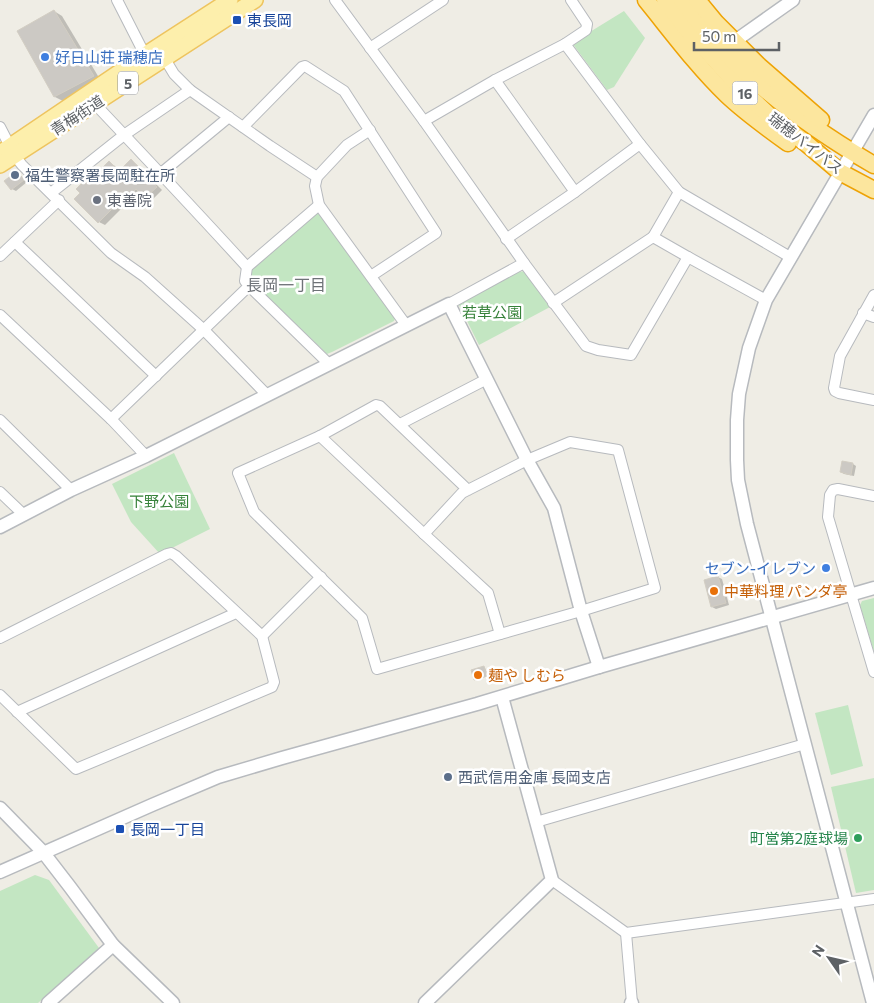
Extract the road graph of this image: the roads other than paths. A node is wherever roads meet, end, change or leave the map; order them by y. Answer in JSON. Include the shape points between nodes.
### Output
{"nodes":[{"id":1,"x":117,"y":0,"type":"edge"},
{"id":2,"x":230,"y":0,"type":"edge"},
{"id":3,"x":255,"y":0,"type":"edge"},
{"id":4,"x":335,"y":0,"type":"edge"},
{"id":5,"x":443,"y":0,"type":"edge"},
{"id":6,"x":571,"y":0,"type":"edge"},
{"id":7,"x":646,"y":0,"type":"edge"},
{"id":8,"x":664,"y":0,"type":"edge"},
{"id":9,"x":682,"y":0,"type":"edge"},
{"id":10,"x":697,"y":0,"type":"edge"},
{"id":11,"x":793,"y":0,"type":"edge"},
{"id":12,"x":735,"y":41,"type":"junction"},
{"id":13,"x":565,"y":44,"type":"junction"},
{"id":14,"x":370,"y":48,"type":"junction"},
{"id":15,"x":145,"y":55,"type":"junction"},
{"id":16,"x":165,"y":59,"type":"junction"},
{"id":17,"x":495,"y":80,"type":"junction"},
{"id":18,"x":190,"y":90,"type":"junction"},
{"id":19,"x":95,"y":104,"type":"junction"},
{"id":20,"x":874,"y":114,"type":"edge"},
{"id":21,"x":229,"y":117,"type":"junction"},
{"id":22,"x":424,"y":121,"type":"junction"},
{"id":23,"x":243,"y":127,"type":"junction"},
{"id":24,"x":0,"y":128,"type":"edge"},
{"id":25,"x":370,"y":130,"type":"junction"},
{"id":26,"x":124,"y":135,"type":"junction"},
{"id":27,"x":640,"y":144,"type":"junction"},
{"id":28,"x":8,"y":152,"type":"edge"},
{"id":29,"x":852,"y":152,"type":"junction"},
{"id":30,"x":0,"y":165,"type":"edge"},
{"id":31,"x":874,"y":165,"type":"edge"},
{"id":32,"x":840,"y":172,"type":"junction"},
{"id":33,"x":160,"y":174,"type":"junction"},
{"id":34,"x":317,"y":177,"type":"junction"},
{"id":35,"x":874,"y":190,"type":"edge"},
{"id":36,"x":575,"y":192,"type":"junction"},
{"id":37,"x":679,"y":192,"type":"junction"},
{"id":38,"x":51,"y":193,"type":"junction"},
{"id":39,"x":59,"y":200,"type":"junction"},
{"id":40,"x":319,"y":205,"type":"junction"},
{"id":41,"x":653,"y":237,"type":"junction"},
{"id":42,"x":506,"y":239,"type":"junction"},
{"id":43,"x":15,"y":242,"type":"junction"},
{"id":44,"x":0,"y":256,"type":"edge"},
{"id":45,"x":688,"y":257,"type":"junction"},
{"id":46,"x":790,"y":257,"type":"junction"},
{"id":47,"x":524,"y":264,"type":"junction"},
{"id":48,"x":247,"y":267,"type":"junction"},
{"id":49,"x":371,"y":276,"type":"junction"},
{"id":50,"x":249,"y":286,"type":"junction"},
{"id":51,"x":874,"y":295,"type":"edge"},
{"id":52,"x":766,"y":300,"type":"junction"},
{"id":53,"x":553,"y":303,"type":"junction"},
{"id":54,"x":449,"y":304,"type":"junction"},
{"id":55,"x":863,"y":313,"type":"junction"},
{"id":56,"x":0,"y":315,"type":"edge"},
{"id":57,"x":874,"y":317,"type":"edge"},
{"id":58,"x":406,"y":325,"type":"junction"},
{"id":59,"x":204,"y":330,"type":"junction"},
{"id":60,"x":329,"y":364,"type":"junction"},
{"id":61,"x":156,"y":376,"type":"junction"},
{"id":62,"x":487,"y":379,"type":"junction"},
{"id":63,"x":267,"y":395,"type":"junction"},
{"id":64,"x":874,"y":400,"type":"edge"},
{"id":65,"x":111,"y":419,"type":"junction"},
{"id":66,"x":0,"y":420,"type":"edge"},
{"id":67,"x":400,"y":424,"type":"junction"},
{"id":68,"x":320,"y":436,"type":"junction"},
{"id":69,"x":146,"y":456,"type":"junction"},
{"id":70,"x":527,"y":460,"type":"junction"},
{"id":71,"x":71,"y":490,"type":"junction"},
{"id":72,"x":468,"y":490,"type":"junction"},
{"id":73,"x":0,"y":492,"type":"edge"},
{"id":74,"x":874,"y":496,"type":"edge"},
{"id":75,"x":24,"y":515,"type":"junction"},
{"id":76,"x":0,"y":527,"type":"edge"},
{"id":77,"x":424,"y":534,"type":"junction"},
{"id":78,"x":321,"y":577,"type":"junction"},
{"id":79,"x":874,"y":588,"type":"edge"},
{"id":80,"x":851,"y":595,"type":"junction"},
{"id":81,"x":581,"y":611,"type":"junction"},
{"id":82,"x":236,"y":613,"type":"junction"},
{"id":83,"x":771,"y":618,"type":"junction"},
{"id":84,"x":500,"y":634,"type":"junction"},
{"id":85,"x":262,"y":636,"type":"junction"},
{"id":86,"x":0,"y":638,"type":"edge"},
{"id":87,"x":600,"y":667,"type":"junction"},
{"id":88,"x":874,"y":672,"type":"edge"},
{"id":89,"x":0,"y":695,"type":"edge"},
{"id":90,"x":502,"y":697,"type":"junction"},
{"id":91,"x":17,"y":712,"type":"junction"},
{"id":92,"x":805,"y":744,"type":"junction"},
{"id":93,"x":0,"y":808,"type":"edge"},
{"id":94,"x":536,"y":822,"type":"junction"},
{"id":95,"x":43,"y":852,"type":"junction"},
{"id":96,"x":0,"y":872,"type":"edge"},
{"id":97,"x":552,"y":880,"type":"junction"},
{"id":98,"x":874,"y":899,"type":"edge"},
{"id":99,"x":847,"y":902,"type":"junction"},
{"id":100,"x":626,"y":933,"type":"junction"},
{"id":101,"x":113,"y":945,"type":"junction"},
{"id":102,"x":48,"y":1003,"type":"edge"},
{"id":103,"x":173,"y":1003,"type":"edge"},
{"id":104,"x":425,"y":1003,"type":"edge"},
{"id":105,"x":632,"y":1003,"type":"edge"},
{"id":106,"x":874,"y":1003,"type":"edge"}],
"edges":[{"from":1,"to":15,"type":"street"},
{"from":2,"to":15,"type":"main road","name":"青梅街道","number":"5"},
{"from":3,"to":16,"type":"main road","name":"青梅街道","number":"5"},
{"from":4,"to":14,"type":"street"},
{"from":5,"to":14,"type":"street"},
{"from":6,"to":13,"type":"street","via":[[587,24],[586,30]]},
{"from":7,"to":32,"type":"highway","via":[[700,66],[739,106],[801,152]]},
{"from":8,"to":32,"type":"highway","name":"瑞穂バイパス","number":"16","via":[[743,91]]},
{"from":9,"to":29,"type":"highway","name":"瑞穂バイパス","number":"16","via":[[745,71],[785,106]]},
{"from":10,"to":12,"type":"highway"},
{"from":11,"to":12,"type":"street"},
{"from":12,"to":29,"type":"highway","via":[[832,129]]},
{"from":13,"to":17,"type":"street"},
{"from":13,"to":27,"type":"street"},
{"from":14,"to":22,"type":"street"},
{"from":15,"to":28,"type":"main road","name":"青梅街道","number":"5"},
{"from":16,"to":18,"type":"street"},
{"from":16,"to":19,"type":"main road","name":"青梅街道","number":"5"},
{"from":17,"to":22,"type":"street"},
{"from":17,"to":36,"type":"street"},
{"from":18,"to":21,"type":"street"},
{"from":18,"to":26,"type":"street"},
{"from":19,"to":26,"type":"street"},
{"from":19,"to":28,"type":"main road","name":"青梅街道","number":"5"},
{"from":20,"to":29,"type":"street"},
{"from":21,"to":23,"type":"street"},
{"from":21,"to":33,"type":"street"},
{"from":22,"to":42,"type":"street"},
{"from":23,"to":25,"type":"street","via":[[305,66],[344,91]]},
{"from":23,"to":34,"type":"street"},
{"from":24,"to":28,"type":"street"},
{"from":25,"to":34,"type":"street","via":[[347,145]]},
{"from":25,"to":49,"type":"street","via":[[436,233]]},
{"from":26,"to":33,"type":"street"},
{"from":26,"to":38,"type":"street"},
{"from":27,"to":36,"type":"street"},
{"from":27,"to":37,"type":"street"},
{"from":28,"to":30,"type":"main road","name":"青梅街道","number":"5"},
{"from":28,"to":38,"type":"street"},
{"from":29,"to":31,"type":"highway","name":"瑞穂バイパス","number":"16"},
{"from":29,"to":32,"type":"street"},
{"from":32,"to":35,"type":"highway","name":"瑞穂バイパス","number":"16"},
{"from":32,"to":46,"type":"street"},
{"from":33,"to":48,"type":"street"},
{"from":34,"to":40,"type":"street","via":[[315,186]]},
{"from":36,"to":42,"type":"street"},
{"from":37,"to":41,"type":"street"},
{"from":37,"to":46,"type":"street"},
{"from":38,"to":39,"type":"street"},
{"from":39,"to":43,"type":"street"},
{"from":39,"to":59,"type":"street","via":[[112,253],[145,277]]},
{"from":40,"to":48,"type":"street"},
{"from":40,"to":49,"type":"street"},
{"from":41,"to":45,"type":"street"},
{"from":41,"to":53,"type":"street"},
{"from":42,"to":47,"type":"street"},
{"from":43,"to":44,"type":"street"},
{"from":43,"to":61,"type":"street"},
{"from":45,"to":52,"type":"street"},
{"from":45,"to":53,"type":"street","via":[[631,356],[586,346]]},
{"from":46,"to":52,"type":"street"},
{"from":47,"to":53,"type":"street"},
{"from":47,"to":54,"type":"street"},
{"from":48,"to":50,"type":"street","via":[[245,281]]},
{"from":49,"to":58,"type":"street"},
{"from":50,"to":59,"type":"street"},
{"from":50,"to":60,"type":"street"},
{"from":51,"to":55,"type":"street"},
{"from":52,"to":83,"type":"street","via":[[749,348],[739,394],[737,460],[746,524]]},
{"from":54,"to":58,"type":"street"},
{"from":54,"to":62,"type":"street"},
{"from":55,"to":57,"type":"street"},
{"from":55,"to":64,"type":"street","via":[[840,356],[834,388],[839,393]]},
{"from":56,"to":65,"type":"street"},
{"from":58,"to":60,"type":"street"},
{"from":59,"to":61,"type":"street"},
{"from":59,"to":63,"type":"street"},
{"from":60,"to":63,"type":"street"},
{"from":61,"to":65,"type":"street"},
{"from":62,"to":67,"type":"street"},
{"from":62,"to":70,"type":"street"},
{"from":63,"to":69,"type":"street"},
{"from":65,"to":69,"type":"street"},
{"from":66,"to":71,"type":"street"},
{"from":67,"to":68,"type":"street","via":[[384,408],[376,406]]},
{"from":67,"to":72,"type":"street"},
{"from":68,"to":77,"type":"street"},
{"from":68,"to":78,"type":"street","via":[[238,473],[254,512]]},
{"from":69,"to":71,"type":"street"},
{"from":70,"to":72,"type":"street"},
{"from":70,"to":81,"type":"street","via":[[554,508]]},
{"from":70,"to":81,"type":"street","via":[[570,442],[618,450],[655,588]]},
{"from":71,"to":75,"type":"street"},
{"from":72,"to":77,"type":"street"},
{"from":73,"to":75,"type":"street"},
{"from":74,"to":80,"type":"street","via":[[838,489],[830,495],[828,517]]},
{"from":75,"to":76,"type":"street"},
{"from":77,"to":84,"type":"street","via":[[488,593]]},
{"from":78,"to":84,"type":"street","via":[[362,618],[377,669]]},
{"from":78,"to":85,"type":"street"},
{"from":79,"to":80,"type":"street"},
{"from":80,"to":83,"type":"street"},
{"from":80,"to":88,"type":"street"},
{"from":81,"to":84,"type":"street"},
{"from":81,"to":87,"type":"street"},
{"from":82,"to":85,"type":"street"},
{"from":82,"to":86,"type":"street","via":[[176,556],[167,554]]},
{"from":82,"to":91,"type":"street"},
{"from":83,"to":87,"type":"street"},
{"from":83,"to":92,"type":"street"},
{"from":85,"to":91,"type":"street","via":[[274,682],[272,687],[76,769]]},
{"from":87,"to":90,"type":"street"},
{"from":89,"to":91,"type":"street"},
{"from":90,"to":94,"type":"street"},
{"from":90,"to":95,"type":"street","via":[[218,777]]},
{"from":92,"to":94,"type":"street"},
{"from":92,"to":99,"type":"street"},
{"from":93,"to":95,"type":"street"},
{"from":94,"to":97,"type":"street"},
{"from":95,"to":96,"type":"street"},
{"from":95,"to":101,"type":"street"},
{"from":97,"to":100,"type":"street"},
{"from":97,"to":104,"type":"street"},
{"from":98,"to":99,"type":"street"},
{"from":99,"to":100,"type":"street"},
{"from":99,"to":106,"type":"street"},
{"from":100,"to":105,"type":"street"},
{"from":101,"to":102,"type":"street"},
{"from":101,"to":103,"type":"street"}]}
